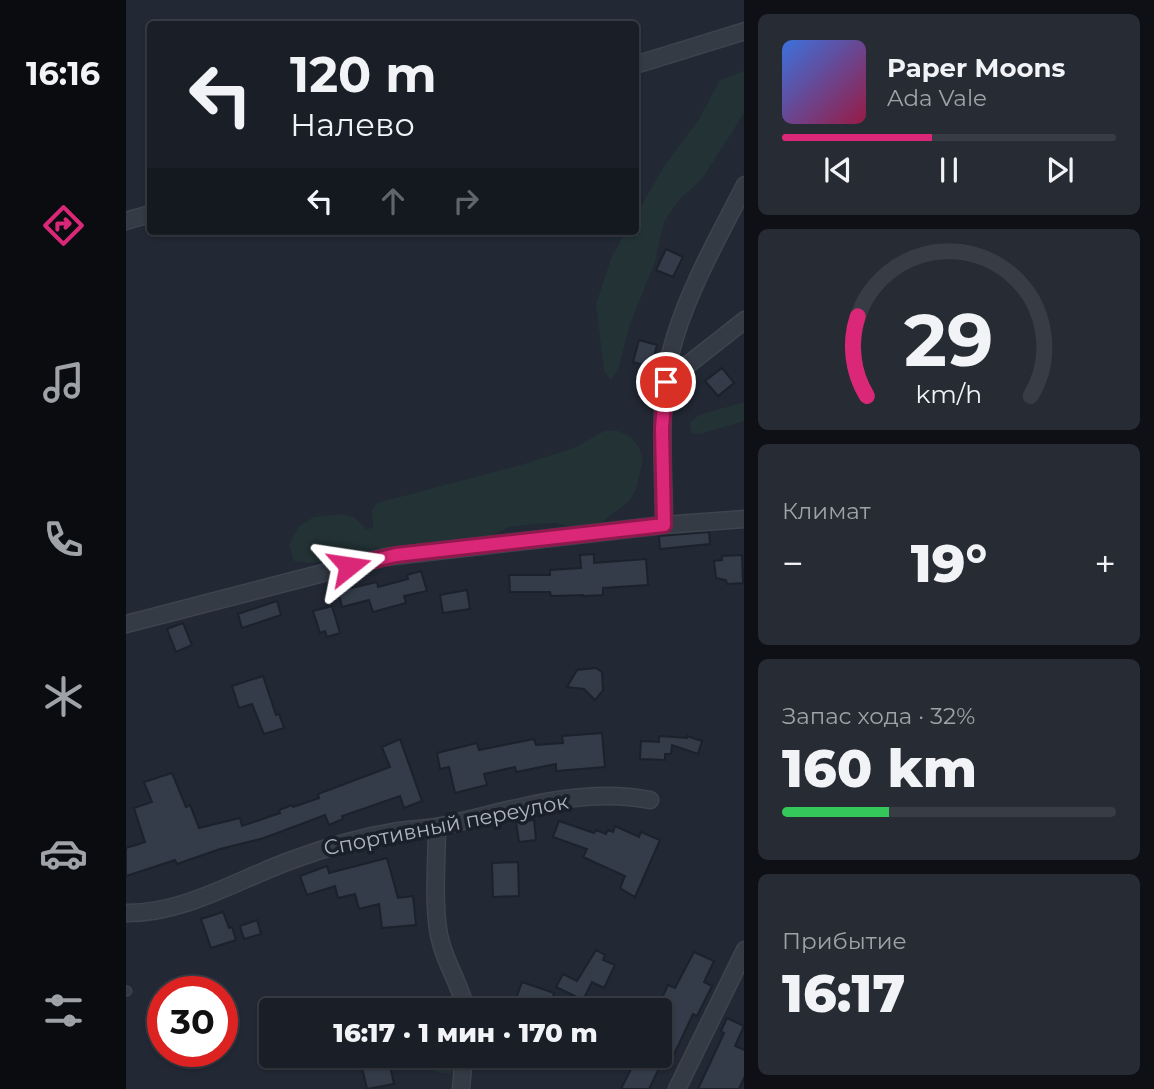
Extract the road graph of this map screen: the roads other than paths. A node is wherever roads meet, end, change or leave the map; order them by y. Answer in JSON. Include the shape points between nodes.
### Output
{"nodes":[{"id":1,"x":744,"y":31,"type":"edge"},
{"id":2,"x":639,"y":64,"type":"edge"},
{"id":3,"x":744,"y":185,"type":"edge"},
{"id":4,"x":147,"y":215,"type":"edge"},
{"id":5,"x":126,"y":221,"type":"edge"},
{"id":6,"x":744,"y":320,"type":"edge"},
{"id":7,"x":666,"y":382,"type":"junction"},
{"id":8,"x":744,"y":519,"type":"edge"},
{"id":9,"x":664,"y":525,"type":"junction"},
{"id":10,"x":126,"y":624,"type":"edge"},
{"id":11,"x":650,"y":800,"type":"dead end"},
{"id":12,"x":437,"y":827,"type":"junction"},
{"id":13,"x":126,"y":913,"type":"edge"},
{"id":14,"x":744,"y":950,"type":"edge"},
{"id":15,"x":462,"y":998,"type":"edge"},
{"id":16,"x":463,"y":1068,"type":"edge"},
{"id":17,"x":461,"y":1089,"type":"edge"},
{"id":18,"x":677,"y":1089,"type":"edge"}],
"edges":[{"from":1,"to":2,"type":"street"},
{"from":3,"to":7,"type":"street","via":[[675,338]]},
{"from":4,"to":5,"type":"street"},
{"from":6,"to":7,"type":"street"},
{"from":7,"to":9,"type":"street"},
{"from":8,"to":9,"type":"street"},
{"from":9,"to":10,"type":"street","via":[[385,557]]},
{"from":11,"to":12,"type":"street","name":"Спортивный переулок","via":[[598,795]]},
{"from":12,"to":13,"type":"street","name":"Спортивный переулок","via":[[354,840],[173,906]]},
{"from":12,"to":15,"type":"street","via":[[437,927]]},
{"from":14,"to":18,"type":"street"},
{"from":16,"to":17,"type":"street"}]}
